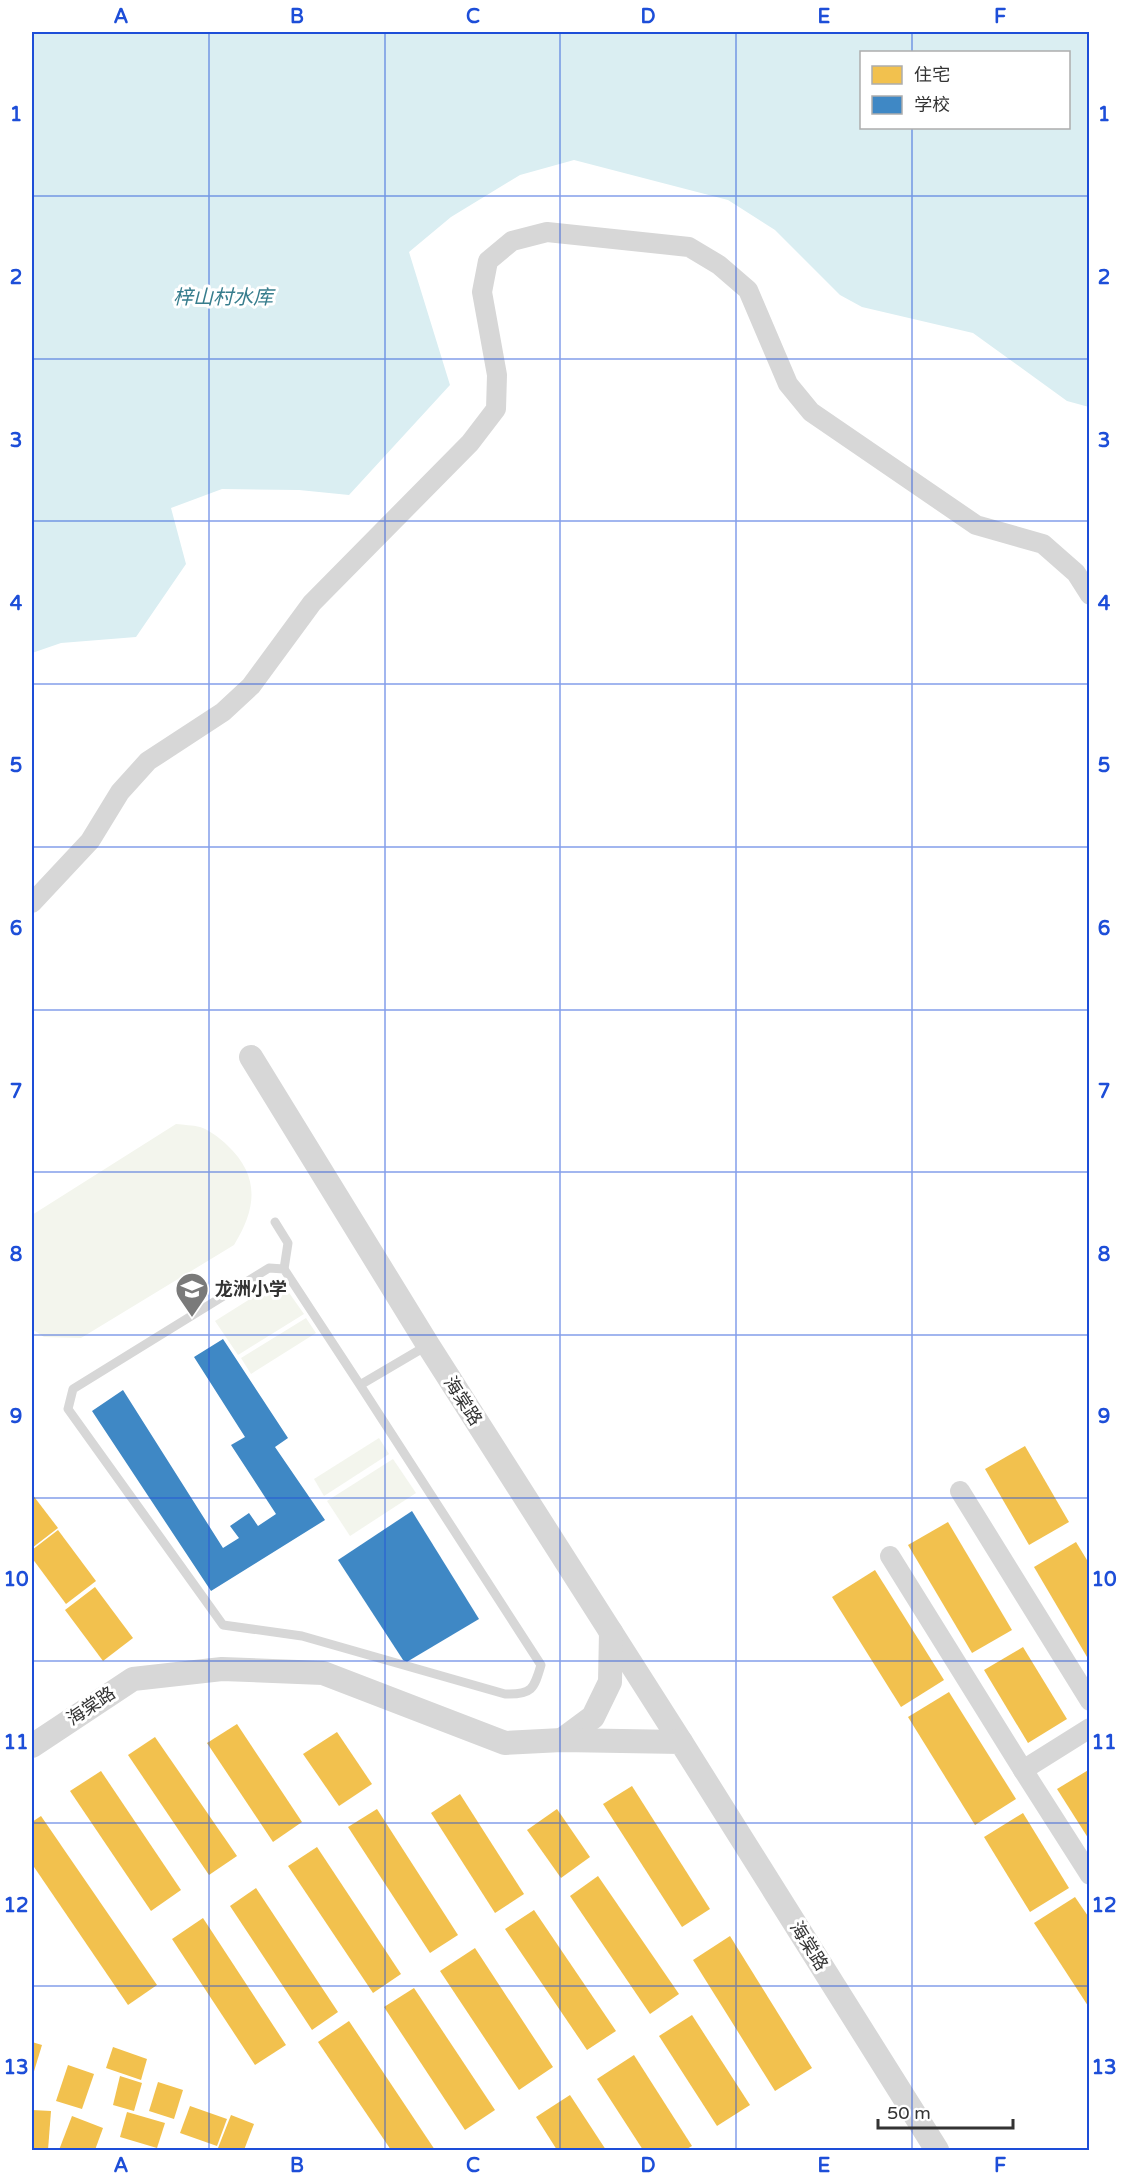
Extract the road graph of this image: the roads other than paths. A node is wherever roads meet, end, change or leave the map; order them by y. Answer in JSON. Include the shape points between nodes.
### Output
{"nodes":[{"id":1,"x":1089,"y":596,"type":"edge"},
{"id":2,"x":32,"y":903,"type":"edge"},
{"id":3,"x":251,"y":1057,"type":"dead end"},
{"id":4,"x":275,"y":1222,"type":"dead end"},
{"id":5,"x":284,"y":1269,"type":"junction"},
{"id":6,"x":428,"y":1345,"type":"junction"},
{"id":7,"x":360,"y":1384,"type":"junction"},
{"id":8,"x":960,"y":1491,"type":"dead end"},
{"id":9,"x":890,"y":1556,"type":"dead end"},
{"id":10,"x":611,"y":1632,"type":"junction"},
{"id":11,"x":1089,"y":1701,"type":"edge"},
{"id":12,"x":1089,"y":1728,"type":"edge"},
{"id":13,"x":562,"y":1740,"type":"junction"},
{"id":14,"x":681,"y":1742,"type":"junction"},
{"id":15,"x":32,"y":1746,"type":"edge"},
{"id":16,"x":1023,"y":1770,"type":"junction"},
{"id":17,"x":1089,"y":1875,"type":"edge"},
{"id":18,"x":937,"y":2151,"type":"edge"}],
"edges":[{"from":1,"to":2,"type":"street","via":[[1076,573],[1043,544],[976,525],[811,412],[788,384],[748,290],[719,265],[689,247],[547,232],[512,241],[488,261],[482,291],[497,375],[496,409],[470,443],[312,603],[251,686],[223,712],[148,761],[120,792],[90,841]]},
{"from":3,"to":6,"type":"street","name":"海棠路"},
{"from":4,"to":5,"type":"lane","via":[[288,1243]]},
{"from":5,"to":7,"type":"lane"},
{"from":5,"to":7,"type":"lane","via":[[269,1268],[73,1389],[68,1408],[223,1625],[302,1636],[505,1694],[521,1694],[535,1685],[541,1665]]},
{"from":6,"to":7,"type":"lane"},
{"from":6,"to":10,"type":"street","name":"海棠路"},
{"from":8,"to":11,"type":"street"},
{"from":9,"to":16,"type":"street"},
{"from":10,"to":13,"type":"street","via":[[610,1682],[593,1717]]},
{"from":10,"to":14,"type":"street","name":"海棠路"},
{"from":12,"to":16,"type":"street"},
{"from":13,"to":14,"type":"street","name":"海棠路"},
{"from":13,"to":15,"type":"street","name":"海棠路","via":[[505,1743],[322,1673],[222,1669],[133,1679]]},
{"from":14,"to":18,"type":"street","name":"海棠路"},
{"from":16,"to":17,"type":"street"}]}
